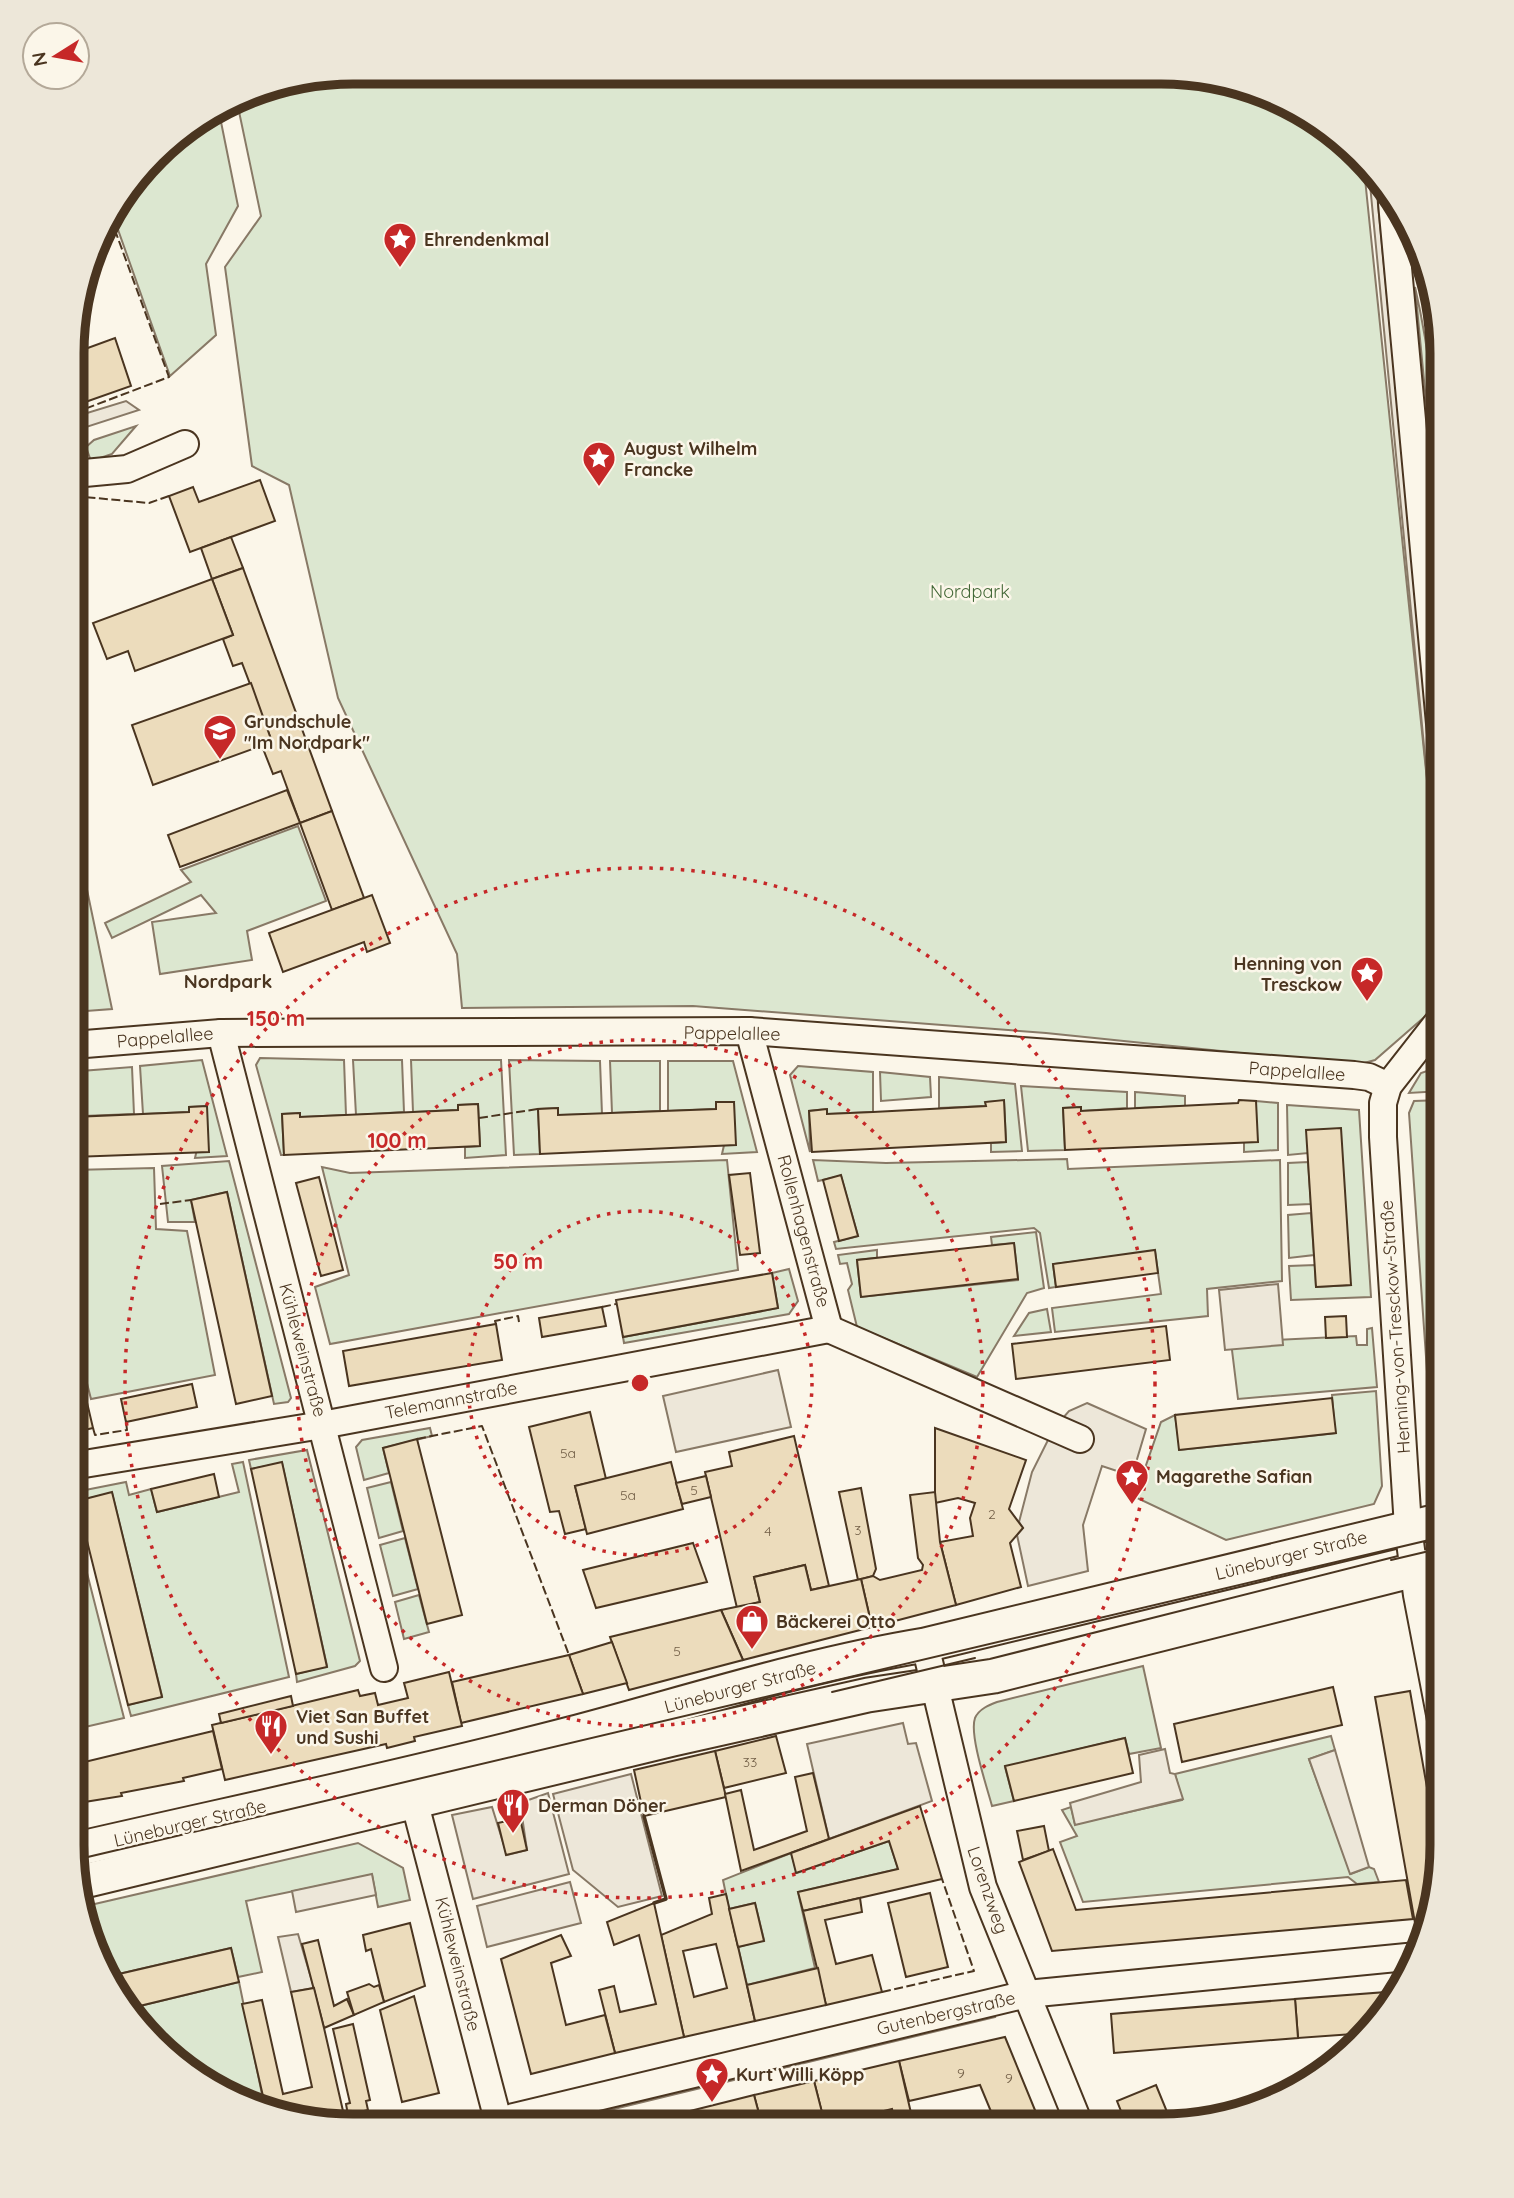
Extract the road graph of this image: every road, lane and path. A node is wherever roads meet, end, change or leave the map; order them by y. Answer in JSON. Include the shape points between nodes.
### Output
{"nodes":[{"id":1,"x":1393,"y":218,"type":"edge"},
{"id":2,"x":185,"y":444,"type":"dead end"},
{"id":3,"x":84,"y":473,"type":"edge"},
{"id":4,"x":1430,"y":615,"type":"edge"},
{"id":5,"x":749,"y":1031,"type":"junction"},
{"id":6,"x":221,"y":1032,"type":"junction"},
{"id":7,"x":1430,"y":1032,"type":"edge"},
{"id":8,"x":84,"y":1044,"type":"edge"},
{"id":9,"x":1388,"y":1086,"type":"junction"},
{"id":10,"x":829,"y":1329,"type":"junction"},
{"id":11,"x":322,"y":1425,"type":"junction"},
{"id":12,"x":1080,"y":1439,"type":"dead end"},
{"id":13,"x":84,"y":1464,"type":"edge"},
{"id":14,"x":1430,"y":1522,"type":"edge"},
{"id":15,"x":1408,"y":1527,"type":"junction"},
{"id":16,"x":1428,"y":1566,"type":"edge"},
{"id":17,"x":1430,"y":1589,"type":"edge"},
{"id":18,"x":925,"y":1645,"type":"junction"},
{"id":19,"x":384,"y":1668,"type":"dead end"},
{"id":20,"x":934,"y":1685,"type":"junction"},
{"id":21,"x":415,"y":1804,"type":"junction"},
{"id":22,"x":84,"y":1847,"type":"edge"},
{"id":23,"x":86,"y":1881,"type":"edge"},
{"id":24,"x":1405,"y":1957,"type":"edge"},
{"id":25,"x":1027,"y":1994,"type":"junction"},
{"id":26,"x":492,"y":2114,"type":"edge"},
{"id":27,"x":531,"y":2114,"type":"edge"},
{"id":28,"x":1075,"y":2114,"type":"edge"}],
"edges":[{"from":1,"to":4,"type":"street"},
{"from":2,"to":3,"type":"street","via":[[127,469]]},
{"from":5,"to":6,"type":"street","name":"Pappelallee"},
{"from":5,"to":9,"type":"street","name":"Pappelallee","via":[[1354,1075]]},
{"from":5,"to":10,"type":"street","name":"Rollenhagenstraße"},
{"from":6,"to":8,"type":"street","name":"Pappelallee"},
{"from":6,"to":11,"type":"street","name":"Kühleweinstraße"},
{"from":7,"to":9,"type":"street"},
{"from":9,"to":15,"type":"street","name":"Henning-von-Tresckow-Straße","via":[[1383,1103],[1385,1190]]},
{"from":10,"to":11,"type":"street","name":"Telemannstraße"},
{"from":10,"to":12,"type":"street","name":"Rollenhagenstraße"},
{"from":11,"to":13,"type":"street","name":"Telemannstraße"},
{"from":11,"to":19,"type":"street","name":"Kühleweinstraße"},
{"from":14,"to":15,"type":"main road","name":"Lüneburger Straße"},
{"from":15,"to":16,"type":"street","name":"Henning-von-Tresckow-Straße"},
{"from":15,"to":18,"type":"main road","name":"Lüneburger Straße"},
{"from":16,"to":17,"type":"street","name":"Henning-von-Tresckow-Straße"},
{"from":16,"to":20,"type":"main road","name":"Lüneburger Straße","via":[[994,1676]]},
{"from":18,"to":20,"type":"street","name":"Lorenzweg"},
{"from":18,"to":22,"type":"main road","name":"Lüneburger Straße","via":[[859,1656],[571,1734]]},
{"from":20,"to":21,"type":"main road","name":"Lüneburger Straße","via":[[868,1695],[673,1739]]},
{"from":20,"to":25,"type":"street","name":"Lorenzweg","via":[[983,1887]]},
{"from":21,"to":23,"type":"main road","name":"Lüneburger Straße"},
{"from":21,"to":26,"type":"street","name":"Kühleweinstraße"},
{"from":24,"to":25,"type":"street","name":"Gutenbergstraße"},
{"from":25,"to":27,"type":"street","name":"Gutenbergstraße"},
{"from":25,"to":28,"type":"street","name":"Lorenzweg"}]}
